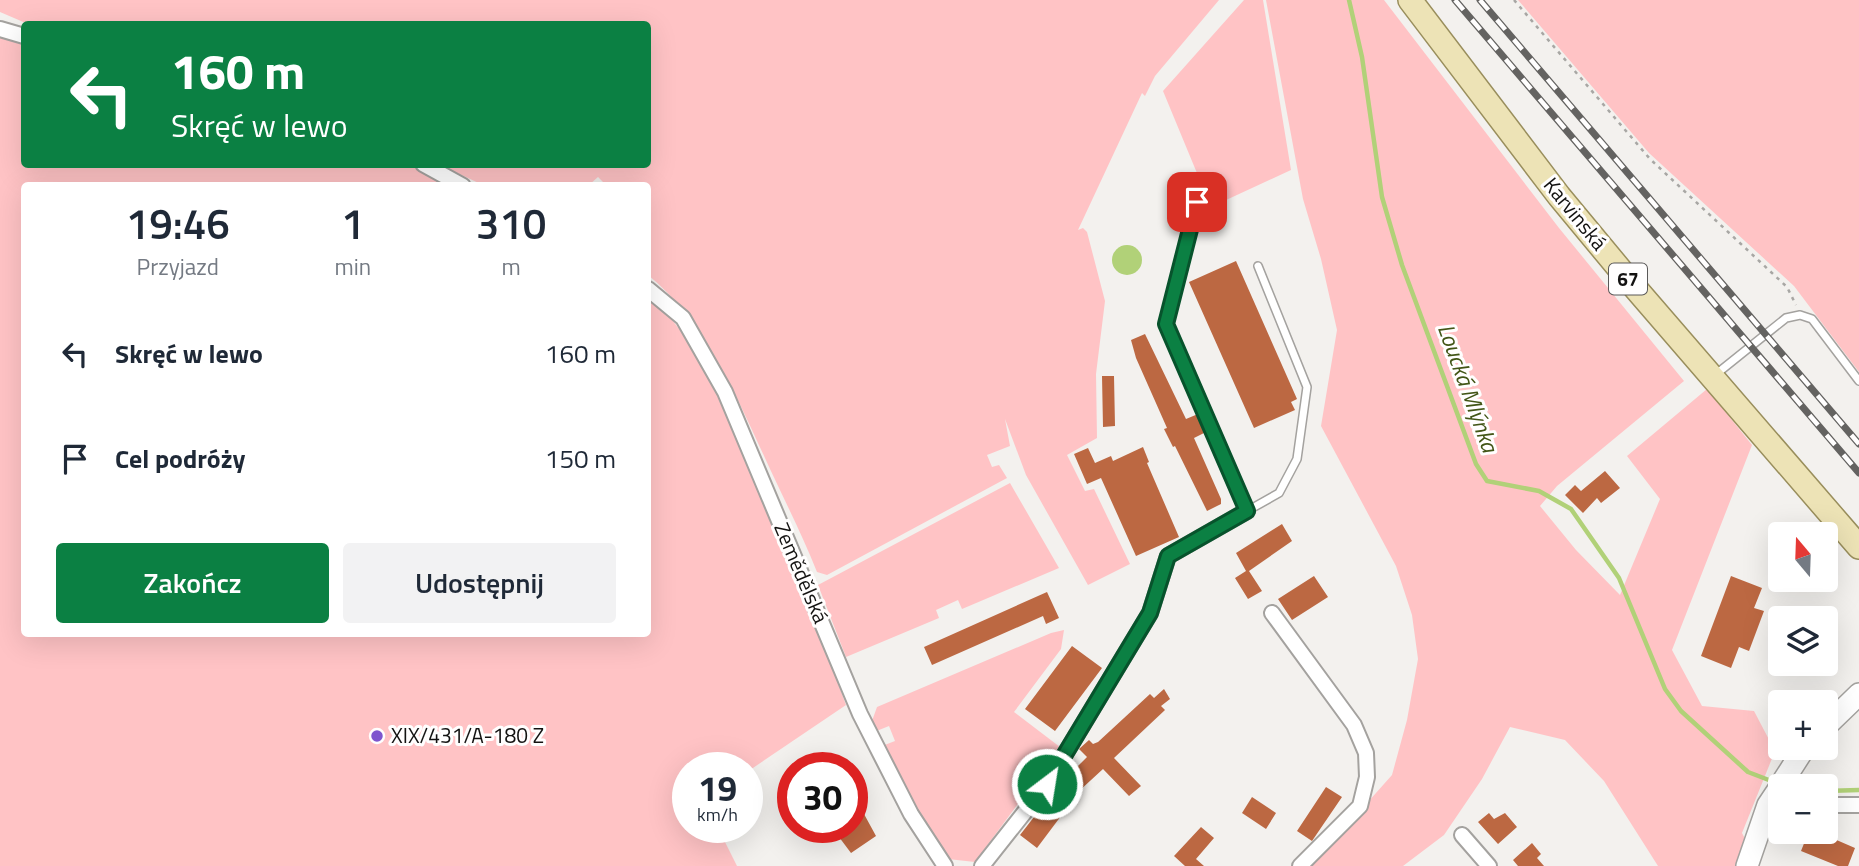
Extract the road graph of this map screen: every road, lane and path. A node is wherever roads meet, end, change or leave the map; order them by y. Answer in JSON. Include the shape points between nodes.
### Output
{"nodes":[{"id":1,"x":1410,"y":0,"type":"edge"},
{"id":2,"x":1514,"y":0,"type":"edge"},
{"id":3,"x":0,"y":29,"type":"edge"},
{"id":4,"x":21,"y":35,"type":"edge"},
{"id":5,"x":430,"y":168,"type":"edge"},
{"id":6,"x":456,"y":182,"type":"edge"},
{"id":7,"x":1197,"y":202,"type":"dead end"},
{"id":8,"x":1258,"y":266,"type":"dead end"},
{"id":9,"x":651,"y":292,"type":"edge"},
{"id":10,"x":1800,"y":315,"type":"junction"},
{"id":11,"x":1712,"y":378,"type":"junction"},
{"id":12,"x":1859,"y":381,"type":"edge"},
{"id":13,"x":1247,"y":511,"type":"junction"},
{"id":14,"x":1859,"y":547,"type":"edge"},
{"id":15,"x":1272,"y":613,"type":"dead end"},
{"id":16,"x":1859,"y":694,"type":"edge"},
{"id":17,"x":1838,"y":714,"type":"edge"},
{"id":18,"x":1768,"y":805,"type":"edge"},
{"id":19,"x":1838,"y":805,"type":"edge"},
{"id":20,"x":1859,"y":805,"type":"edge"},
{"id":21,"x":1462,"y":835,"type":"dead end"},
{"id":22,"x":945,"y":866,"type":"edge"},
{"id":23,"x":982,"y":866,"type":"edge"},
{"id":24,"x":1300,"y":866,"type":"edge"},
{"id":25,"x":1489,"y":866,"type":"edge"},
{"id":26,"x":1747,"y":866,"type":"edge"}],
"edges":[{"from":1,"to":11,"type":"main road","name":"Karvinská","number":"67","via":[[1559,196]]},
{"from":2,"to":10,"type":"path","via":[[1650,159],[1787,287]]},
{"from":3,"to":4,"type":"street"},
{"from":5,"to":6,"type":"street"},
{"from":7,"to":13,"type":"lane","via":[[1166,324]]},
{"from":8,"to":13,"type":"lane","via":[[1307,387],[1297,459],[1279,493]]},
{"from":9,"to":22,"type":"street","name":"Zemědělská","via":[[682,318],[725,392],[860,714],[911,814]]},
{"from":10,"to":11,"type":"lane","via":[[1786,318]]},
{"from":10,"to":12,"type":"lane","via":[[1812,319]]},
{"from":11,"to":14,"type":"main road","name":"Karvinská","number":"67"},
{"from":13,"to":23,"type":"street","via":[[1168,556],[1144,624],[1047,784]]},
{"from":15,"to":24,"type":"street","via":[[1354,725],[1366,752],[1367,777],[1360,806]]},
{"from":16,"to":17,"type":"street"},
{"from":18,"to":26,"type":"street"},
{"from":19,"to":20,"type":"street"},
{"from":21,"to":25,"type":"street"}]}
